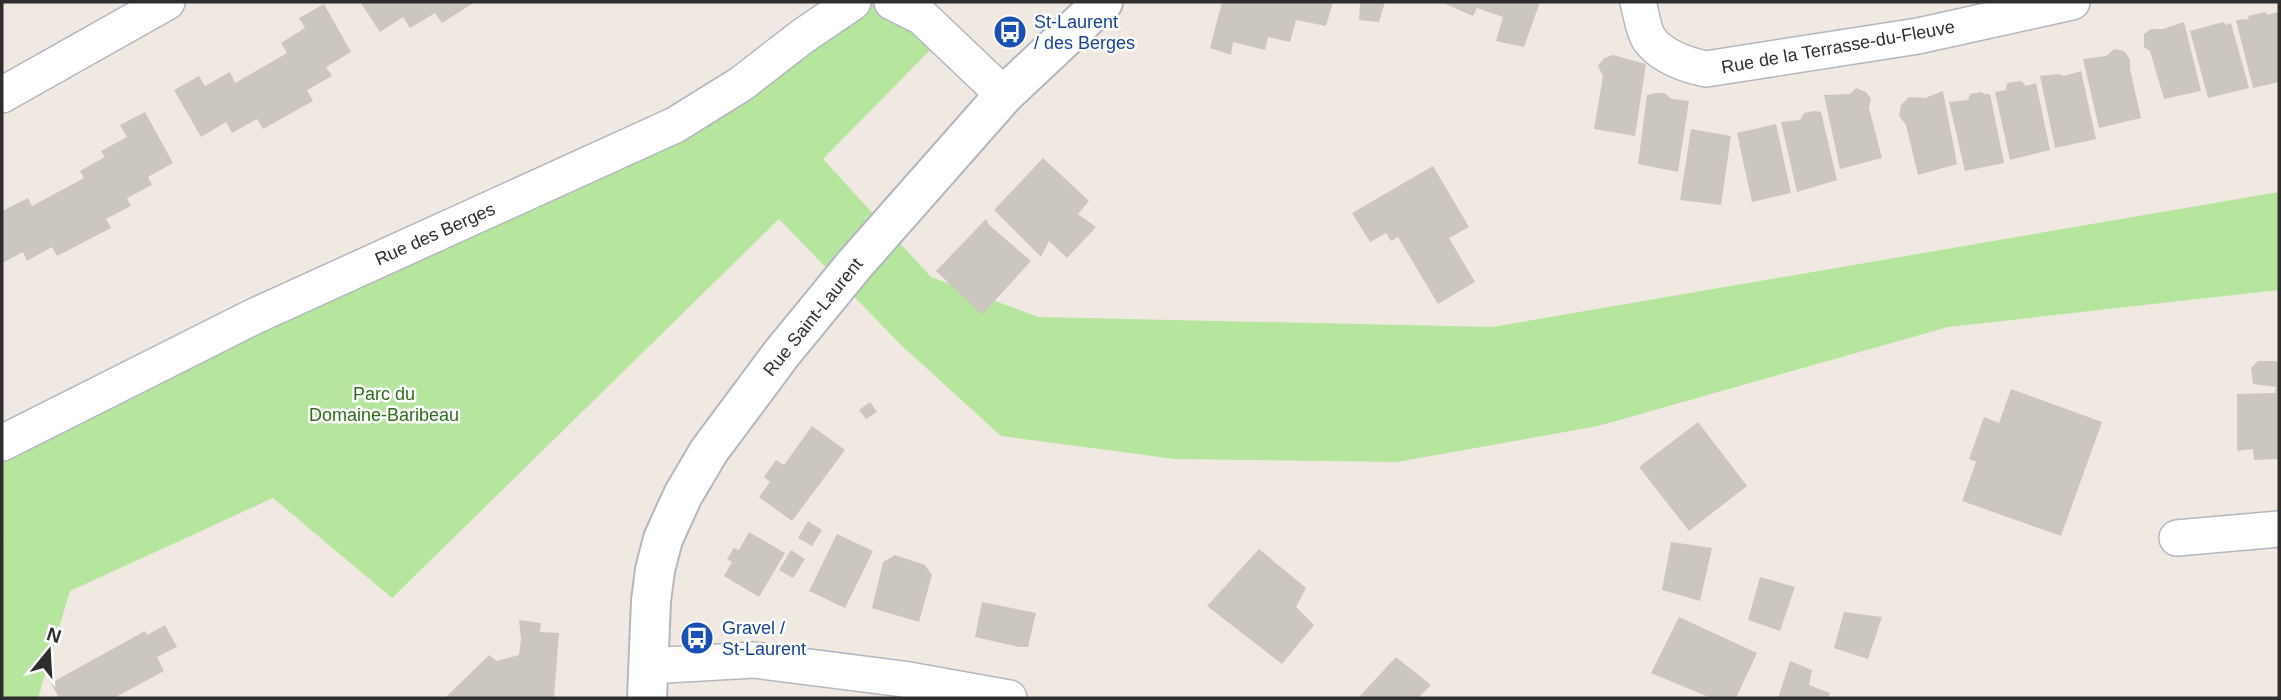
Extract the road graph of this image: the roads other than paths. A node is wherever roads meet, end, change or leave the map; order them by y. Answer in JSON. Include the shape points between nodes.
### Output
{"nodes":[{"id":1,"x":167,"y":2,"type":"edge"},
{"id":2,"x":853,"y":2,"type":"edge"},
{"id":3,"x":892,"y":2,"type":"edge"},
{"id":4,"x":1103,"y":2,"type":"edge"},
{"id":5,"x":1638,"y":2,"type":"edge"},
{"id":6,"x":2072,"y":2,"type":"edge"},
{"id":7,"x":2,"y":95,"type":"edge"},
{"id":8,"x":1004,"y":95,"type":"junction"},
{"id":9,"x":2,"y":443,"type":"edge"},
{"id":10,"x":2279,"y":529,"type":"edge"},
{"id":11,"x":2177,"y":538,"type":"dead end"},
{"id":12,"x":648,"y":682,"type":"edge"},
{"id":13,"x":1009,"y":698,"type":"edge"}],
"edges":[{"from":1,"to":7,"type":"street"},
{"from":2,"to":9,"type":"street","name":"Rue des Berges","via":[[741,84],[675,125],[257,315]]},
{"from":3,"to":8,"type":"street","via":[[922,17]]},
{"from":4,"to":8,"type":"street","name":"Rue Saint-Laurent"},
{"from":5,"to":6,"type":"street","name":"Rue de la Terrasse-du-Fleuve","via":[[1648,38],[1686,65],[1706,69],[1918,36]]},
{"from":8,"to":12,"type":"street","name":"Rue Saint-Laurent","via":[[855,264],[709,451],[663,539],[651,601]]},
{"from":10,"to":11,"type":"street"},
{"from":12,"to":13,"type":"street","via":[[754,660]]}]}
